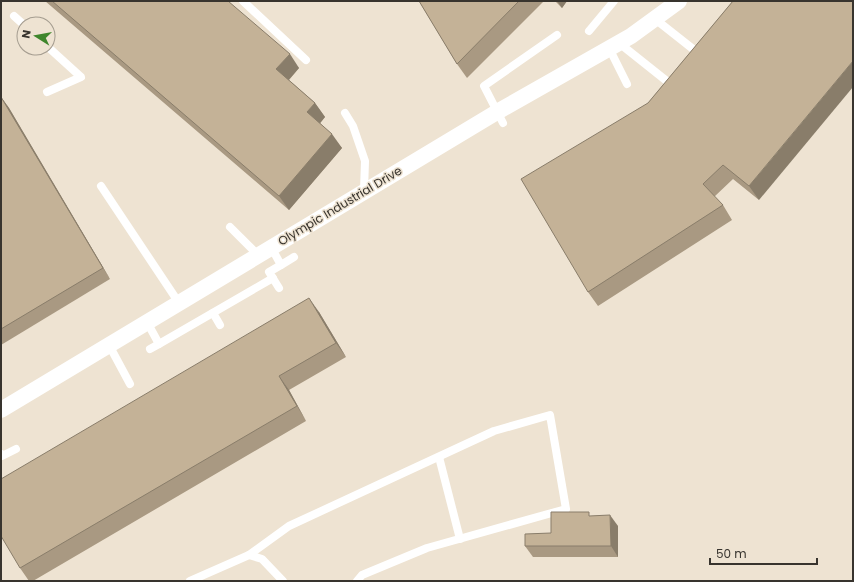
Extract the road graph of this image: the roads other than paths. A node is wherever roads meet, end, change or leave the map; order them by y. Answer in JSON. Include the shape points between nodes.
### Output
{"nodes":[{"id":1,"x":244,"y":1,"type":"edge"},
{"id":2,"x":614,"y":1,"type":"edge"},
{"id":3,"x":671,"y":3,"type":"edge"},
{"id":4,"x":655,"y":19,"type":"junction"},
{"id":5,"x":589,"y":31,"type":"dead end"},
{"id":6,"x":557,"y":35,"type":"dead end"},
{"id":7,"x":614,"y":46,"type":"junction"},
{"id":8,"x":693,"y":49,"type":"edge"},
{"id":9,"x":56,"y":54,"type":"edge"},
{"id":10,"x":306,"y":60,"type":"dead end"},
{"id":11,"x":627,"y":84,"type":"dead end"},
{"id":12,"x":673,"y":86,"type":"edge"},
{"id":13,"x":47,"y":92,"type":"dead end"},
{"id":14,"x":345,"y":113,"type":"dead end"},
{"id":15,"x":500,"y":117,"type":"junction"},
{"id":16,"x":101,"y":186,"type":"dead end"},
{"id":17,"x":364,"y":192,"type":"junction"},
{"id":18,"x":230,"y":226,"type":"dead end"},
{"id":19,"x":265,"y":251,"type":"junction"},
{"id":20,"x":294,"y":257,"type":"dead end"},
{"id":21,"x":281,"y":265,"type":"junction"},
{"id":22,"x":273,"y":278,"type":"junction"},
{"id":23,"x":279,"y":288,"type":"dead end"},
{"id":24,"x":179,"y":303,"type":"junction"},
{"id":25,"x":213,"y":313,"type":"junction"},
{"id":26,"x":147,"y":322,"type":"junction"},
{"id":27,"x":220,"y":325,"type":"dead end"},
{"id":28,"x":159,"y":344,"type":"junction"},
{"id":29,"x":108,"y":345,"type":"junction"},
{"id":30,"x":150,"y":349,"type":"dead end"},
{"id":31,"x":130,"y":384,"type":"dead end"},
{"id":32,"x":1,"y":410,"type":"edge"},
{"id":33,"x":16,"y":449,"type":"dead end"},
{"id":34,"x":1,"y":454,"type":"edge"},
{"id":35,"x":439,"y":456,"type":"junction"},
{"id":36,"x":460,"y":539,"type":"junction"},
{"id":37,"x":249,"y":555,"type":"junction"},
{"id":38,"x":190,"y":581,"type":"edge"},
{"id":39,"x":283,"y":581,"type":"edge"},
{"id":40,"x":356,"y":581,"type":"edge"}],
"edges":[{"from":1,"to":10,"type":"lane"},
{"from":2,"to":5,"type":"lane"},
{"from":3,"to":4,"type":"street","name":"Olympic Industrial Drive"},
{"from":4,"to":7,"type":"street","name":"Olympic Industrial Drive"},
{"from":4,"to":8,"type":"lane"},
{"from":6,"to":15,"type":"lane","via":[[484,86]]},
{"from":7,"to":11,"type":"lane"},
{"from":7,"to":12,"type":"lane"},
{"from":7,"to":15,"type":"street","name":"Olympic Industrial Drive"},
{"from":9,"to":13,"type":"lane","via":[[81,77]]},
{"from":14,"to":17,"type":"lane","via":[[353,126],[365,161]]},
{"from":15,"to":17,"type":"street","name":"Olympic Industrial Drive"},
{"from":16,"to":24,"type":"lane"},
{"from":17,"to":19,"type":"street","name":"Olympic Industrial Drive"},
{"from":18,"to":19,"type":"lane"},
{"from":19,"to":21,"type":"lane"},
{"from":19,"to":24,"type":"street","name":"Olympic Industrial Drive"},
{"from":20,"to":21,"type":"lane"},
{"from":21,"to":22,"type":"lane","via":[[270,272]]},
{"from":22,"to":23,"type":"lane"},
{"from":22,"to":25,"type":"lane"},
{"from":24,"to":26,"type":"street","name":"Olympic Industrial Drive"},
{"from":25,"to":27,"type":"lane"},
{"from":25,"to":28,"type":"lane"},
{"from":26,"to":28,"type":"lane"},
{"from":26,"to":29,"type":"street","name":"Olympic Industrial Drive"},
{"from":28,"to":30,"type":"lane"},
{"from":29,"to":31,"type":"lane"},
{"from":29,"to":32,"type":"street","name":"Olympic Industrial Drive"},
{"from":33,"to":34,"type":"lane","via":[[2,456]]},
{"from":35,"to":36,"type":"lane"},
{"from":35,"to":36,"type":"lane","via":[[494,431],[550,415],[566,509]]},
{"from":35,"to":37,"type":"lane","via":[[289,526]]},
{"from":36,"to":40,"type":"lane","via":[[426,548],[362,575]]},
{"from":37,"to":38,"type":"lane"},
{"from":37,"to":39,"type":"lane","via":[[262,558]]}]}
